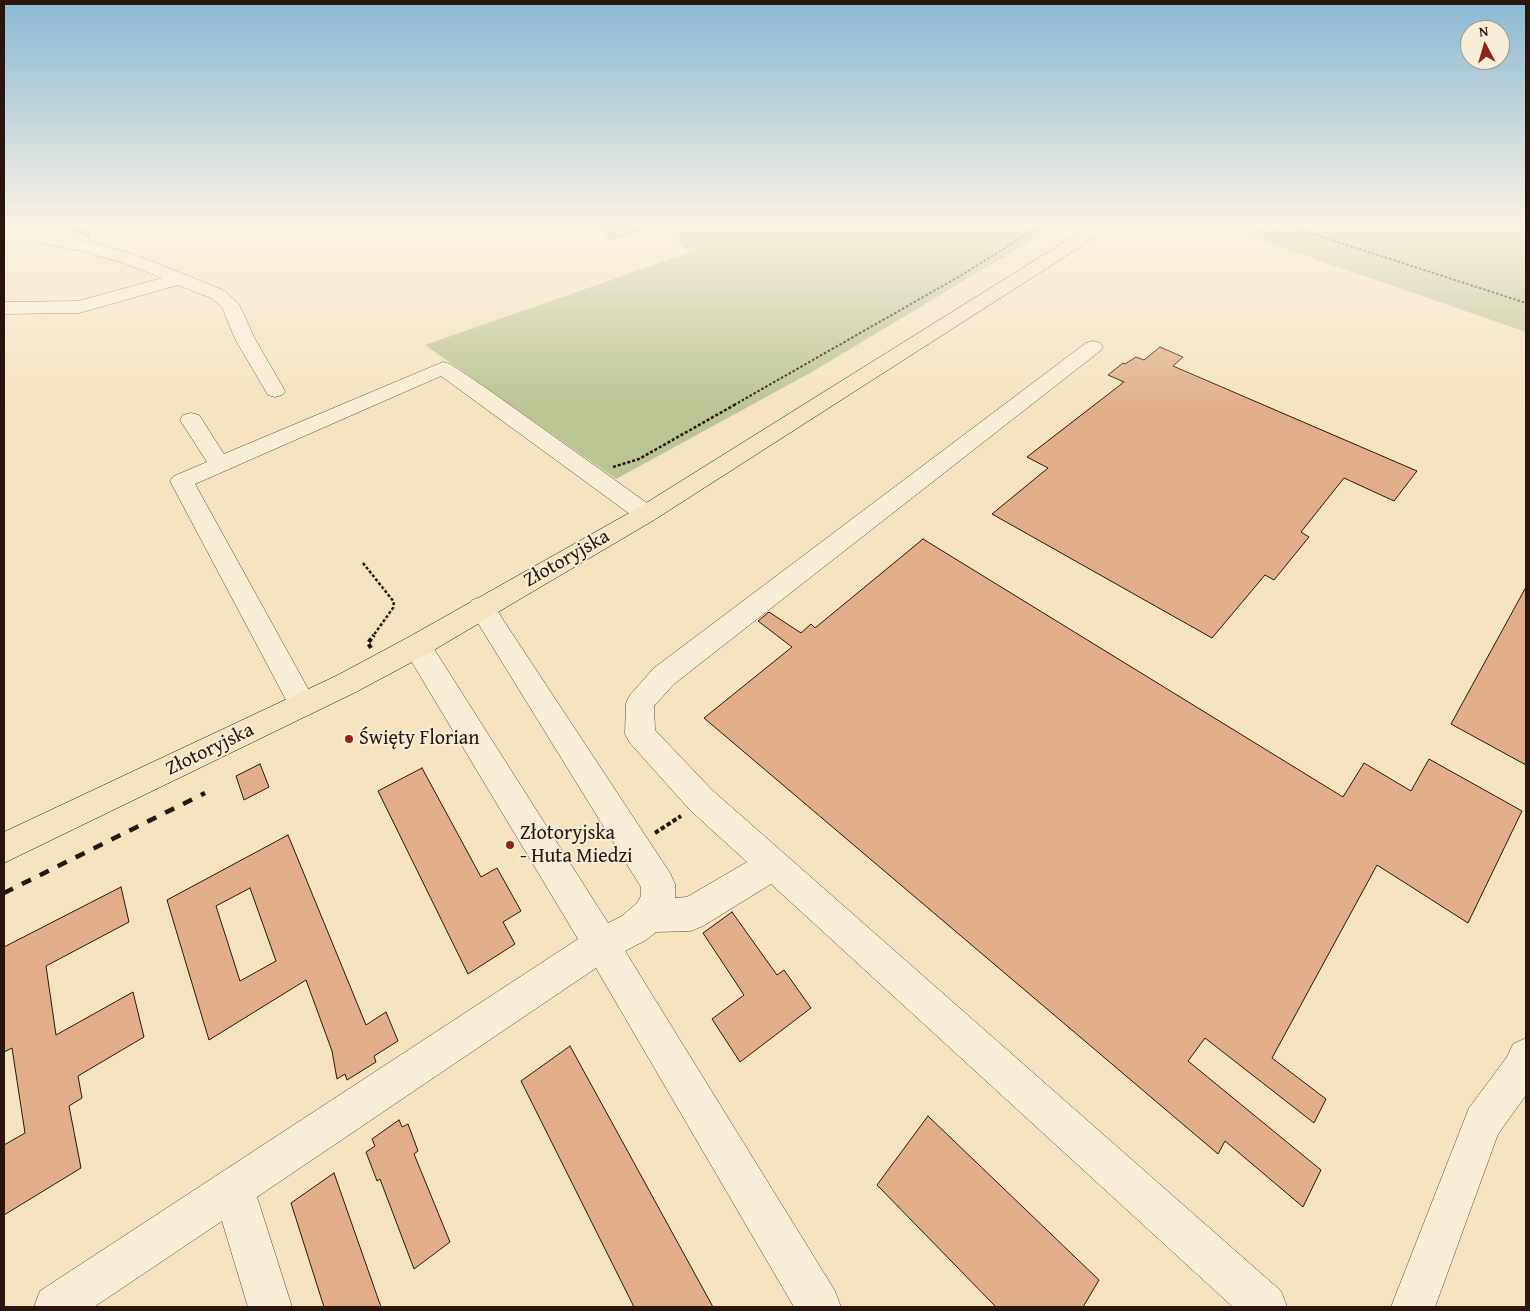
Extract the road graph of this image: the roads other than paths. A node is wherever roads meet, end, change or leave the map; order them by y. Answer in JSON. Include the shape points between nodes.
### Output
{"nodes":[{"id":1,"x":157,"y":285,"type":"edge"},
{"id":2,"x":195,"y":285,"type":"edge"},
{"id":3,"x":1008,"y":285,"type":"edge"},
{"id":4,"x":4,"y":308,"type":"edge"},
{"id":5,"x":1093,"y":347,"type":"dead end"},
{"id":6,"x":275,"y":391,"type":"dead end"},
{"id":7,"x":190,"y":420,"type":"dead end"},
{"id":8,"x":220,"y":465,"type":"junction"},
{"id":9,"x":646,"y":514,"type":"junction"},
{"id":10,"x":481,"y":608,"type":"junction"},
{"id":11,"x":417,"y":646,"type":"junction"},
{"id":12,"x":303,"y":705,"type":"junction"},
{"id":13,"x":4,"y":848,"type":"edge"},
{"id":14,"x":773,"y":865,"type":"junction"},
{"id":15,"x":649,"y":915,"type":"junction"},
{"id":16,"x":601,"y":944,"type":"junction"},
{"id":17,"x":1526,"y":1058,"type":"edge"},
{"id":18,"x":234,"y":1190,"type":"junction"},
{"id":19,"x":56,"y":1307,"type":"edge"},
{"id":20,"x":270,"y":1307,"type":"edge"},
{"id":21,"x":819,"y":1307,"type":"edge"},
{"id":22,"x":1265,"y":1307,"type":"edge"},
{"id":23,"x":1413,"y":1307,"type":"edge"}],
"edges":[{"from":1,"to":4,"type":"street","via":[[80,307]]},
{"from":2,"to":6,"type":"street","via":[[217,294],[230,304],[245,339]]},
{"from":3,"to":9,"type":"main road","name":"Złotoryjska"},
{"from":5,"to":14,"type":"street","via":[[664,676],[640,703],[640,734],[692,791]]},
{"from":7,"to":8,"type":"street"},
{"from":8,"to":9,"type":"street","via":[[443,368]]},
{"from":8,"to":12,"type":"street","via":[[182,481]]},
{"from":9,"to":10,"type":"main road","name":"Złotoryjska"},
{"from":10,"to":11,"type":"main road","name":"Złotoryjska"},
{"from":10,"to":15,"type":"street","via":[[658,884],[658,900]]},
{"from":11,"to":12,"type":"main road","name":"Złotoryjska"},
{"from":11,"to":16,"type":"street"},
{"from":12,"to":13,"type":"main road","name":"Złotoryjska"},
{"from":14,"to":15,"type":"street","via":[[691,914]]},
{"from":14,"to":22,"type":"street"},
{"from":15,"to":16,"type":"street","via":[[634,928]]},
{"from":16,"to":18,"type":"street"},
{"from":16,"to":21,"type":"street"},
{"from":17,"to":23,"type":"street","via":[[1522,1070],[1483,1122]]},
{"from":18,"to":19,"type":"street"},
{"from":18,"to":20,"type":"street"}]}
